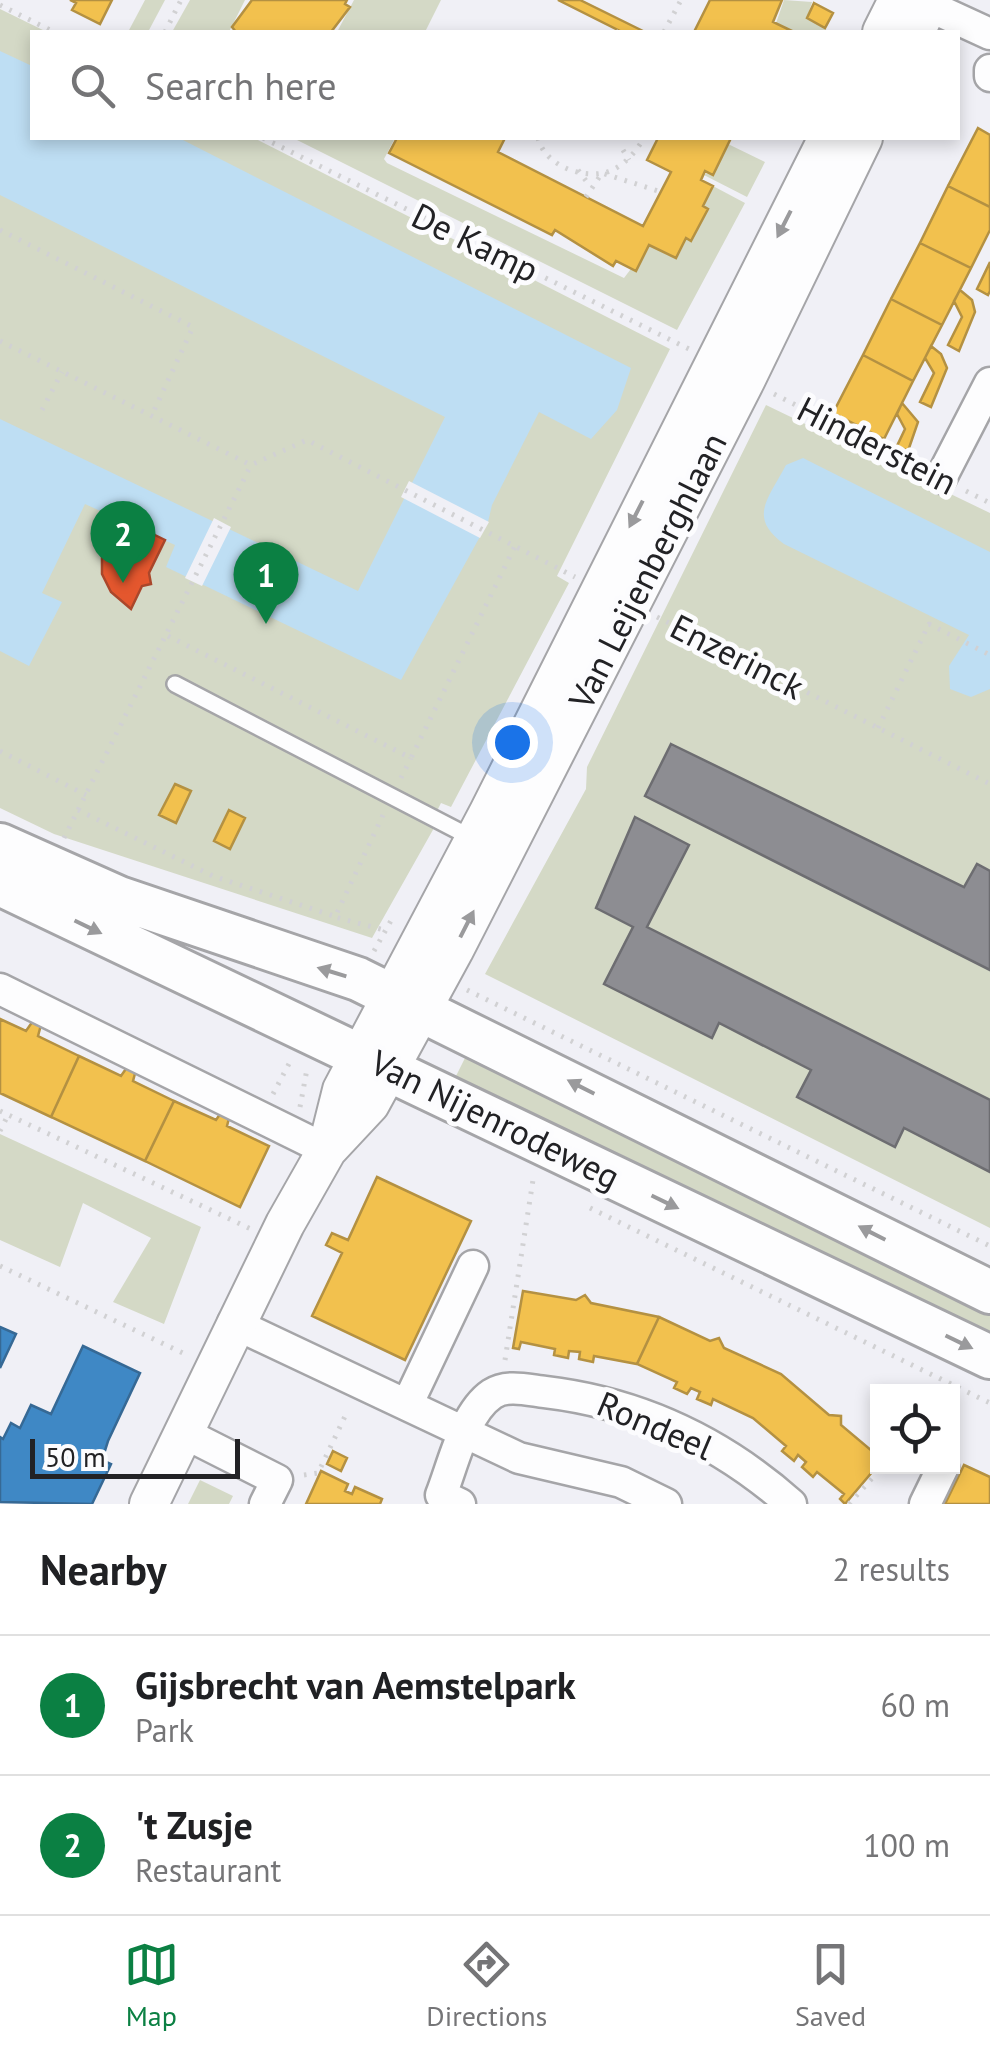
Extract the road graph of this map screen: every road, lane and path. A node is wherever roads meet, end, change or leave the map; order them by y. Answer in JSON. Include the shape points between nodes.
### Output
{"nodes":[{"id":1,"x":182,"y":0,"type":"edge"},
{"id":2,"x":681,"y":0,"type":"edge"},
{"id":3,"x":0,"y":5,"type":"edge"},
{"id":4,"x":918,"y":8,"type":"edge"},
{"id":5,"x":50,"y":30,"type":"edge"},
{"id":6,"x":167,"y":30,"type":"edge"},
{"id":7,"x":665,"y":30,"type":"edge"},
{"id":8,"x":885,"y":30,"type":"edge"},
{"id":9,"x":990,"y":34,"type":"edge"},
{"id":10,"x":267,"y":140,"type":"edge"},
{"id":11,"x":541,"y":140,"type":"edge"},
{"id":12,"x":643,"y":140,"type":"edge"},
{"id":13,"x":827,"y":140,"type":"edge"},
{"id":14,"x":861,"y":140,"type":"edge"},
{"id":15,"x":623,"y":150,"type":"dead end"},
{"id":16,"x":629,"y":160,"type":"junction"},
{"id":17,"x":578,"y":170,"type":"junction"},
{"id":18,"x":602,"y":173,"type":"junction"},
{"id":19,"x":590,"y":186,"type":"junction"},
{"id":20,"x":660,"y":192,"type":"dead end"},
{"id":21,"x":586,"y":197,"type":"dead end"},
{"id":22,"x":0,"y":230,"type":"edge"},
{"id":23,"x":0,"y":341,"type":"edge"},
{"id":24,"x":686,"y":348,"type":"dead end"},
{"id":25,"x":62,"y":372,"type":"junction"},
{"id":26,"x":990,"y":382,"type":"edge"},
{"id":27,"x":764,"y":389,"type":"dead end"},
{"id":28,"x":42,"y":410,"type":"dead end"},
{"id":29,"x":151,"y":416,"type":"junction"},
{"id":30,"x":251,"y":465,"type":"junction"},
{"id":31,"x":940,"y":478,"type":"junction"},
{"id":32,"x":990,"y":503,"type":"edge"},
{"id":33,"x":516,"y":546,"type":"junction"},
{"id":34,"x":614,"y":596,"type":"junction"},
{"id":35,"x":168,"y":636,"type":"junction"},
{"id":36,"x":990,"y":655,"type":"edge"},
{"id":37,"x":175,"y":684,"type":"dead end"},
{"id":38,"x":878,"y":728,"type":"junction"},
{"id":39,"x":0,"y":751,"type":"edge"},
{"id":40,"x":411,"y":758,"type":"junction"},
{"id":41,"x":990,"y":783,"type":"edge"},
{"id":42,"x":394,"y":794,"type":"junction"},
{"id":43,"x":86,"y":795,"type":"junction"},
{"id":44,"x":78,"y":810,"type":"junction"},
{"id":45,"x":0,"y":845,"type":"edge"},
{"id":46,"x":488,"y":847,"type":"junction"},
{"id":47,"x":58,"y":850,"type":"dead end"},
{"id":48,"x":0,"y":884,"type":"edge"},
{"id":49,"x":335,"y":916,"type":"junction"},
{"id":50,"x":418,"y":982,"type":"junction"},
{"id":51,"x":0,"y":989,"type":"edge"},
{"id":52,"x":375,"y":1061,"type":"junction"},
{"id":53,"x":0,"y":1111,"type":"edge"},
{"id":54,"x":8,"y":1114,"type":"junction"},
{"id":55,"x":0,"y":1132,"type":"edge"},
{"id":56,"x":327,"y":1150,"type":"junction"},
{"id":57,"x":517,"y":1172,"type":"dead end"},
{"id":58,"x":533,"y":1180,"type":"junction"},
{"id":59,"x":550,"y":1189,"type":"dead end"},
{"id":60,"x":586,"y":1206,"type":"dead end"},
{"id":61,"x":276,"y":1241,"type":"junction"},
{"id":62,"x":990,"y":1246,"type":"edge"},
{"id":63,"x":0,"y":1266,"type":"edge"},
{"id":64,"x":473,"y":1266,"type":"dead end"},
{"id":65,"x":990,"y":1292,"type":"edge"},
{"id":66,"x":233,"y":1323,"type":"junction"},
{"id":67,"x":990,"y":1357,"type":"edge"},
{"id":68,"x":212,"y":1368,"type":"junction"},
{"id":69,"x":361,"y":1383,"type":"junction"},
{"id":70,"x":944,"y":1384,"type":"edge"},
{"id":71,"x":501,"y":1391,"type":"junction"},
{"id":72,"x":960,"y":1391,"type":"edge"},
{"id":73,"x":990,"y":1403,"type":"edge"},
{"id":74,"x":407,"y":1405,"type":"junction"},
{"id":75,"x":182,"y":1432,"type":"junction"},
{"id":76,"x":465,"y":1432,"type":"junction"},
{"id":77,"x":876,"y":1474,"type":"edge"},
{"id":78,"x":939,"y":1474,"type":"edge"},
{"id":79,"x":271,"y":1492,"type":"edge"},
{"id":80,"x":446,"y":1501,"type":"edge"},
{"id":81,"x":149,"y":1504,"type":"edge"},
{"id":82,"x":666,"y":1504,"type":"edge"},
{"id":83,"x":791,"y":1504,"type":"edge"},
{"id":84,"x":849,"y":1504,"type":"edge"},
{"id":85,"x":926,"y":1504,"type":"edge"}],
"edges":[{"from":1,"to":6,"type":"path"},
{"from":2,"to":7,"type":"path"},
{"from":3,"to":5,"type":"path"},
{"from":4,"to":8,"type":"street"},
{"from":4,"to":9,"type":"street"},
{"from":10,"to":24,"type":"path","name":"De Kamp"},
{"from":11,"to":17,"type":"path","via":[[546,156]]},
{"from":12,"to":16,"type":"path"},
{"from":13,"to":34,"type":"street","name":"Van Leijenberghlaan","one_way":true},
{"from":14,"to":34,"type":"street","name":"Van Leijenberghlaan","via":[[790,292]]},
{"from":15,"to":16,"type":"path"},
{"from":16,"to":18,"type":"path"},
{"from":17,"to":18,"type":"path"},
{"from":17,"to":19,"type":"path"},
{"from":18,"to":19,"type":"path"},
{"from":18,"to":20,"type":"path"},
{"from":19,"to":21,"type":"path"},
{"from":22,"to":29,"type":"path","via":[[193,327]]},
{"from":23,"to":25,"type":"path"},
{"from":25,"to":28,"type":"path"},
{"from":25,"to":29,"type":"path"},
{"from":26,"to":31,"type":"street"},
{"from":27,"to":31,"type":"path","name":"Hinderstein"},
{"from":29,"to":30,"type":"path"},
{"from":30,"to":33,"type":"path","name":"Enzerinck","via":[[307,440]]},
{"from":30,"to":35,"type":"path"},
{"from":31,"to":32,"type":"path","name":"Hinderstein"},
{"from":33,"to":34,"type":"path","name":"Enzerinck"},
{"from":33,"to":40,"type":"path"},
{"from":34,"to":38,"type":"path","name":"Enzerinck"},
{"from":34,"to":46,"type":"street","name":"Van Leijenberghlaan"},
{"from":35,"to":40,"type":"path"},
{"from":35,"to":43,"type":"path"},
{"from":36,"to":38,"type":"path","via":[[930,624]]},
{"from":37,"to":42,"type":"lane"},
{"from":38,"to":41,"type":"path","name":"Enzerinck"},
{"from":39,"to":43,"type":"path"},
{"from":40,"to":42,"type":"path"},
{"from":42,"to":46,"type":"lane"},
{"from":42,"to":49,"type":"path"},
{"from":43,"to":44,"type":"path"},
{"from":44,"to":47,"type":"path"},
{"from":44,"to":49,"type":"path","via":[[213,876]]},
{"from":50,"to":45,"type":"main road","name":"Van Nijenrodeweg","one_way":true,"via":[[358,980],[119,898]]},
{"from":46,"to":50,"type":"street","name":"Van Leijenberghlaan"},
{"from":48,"to":52,"type":"main road","name":"Van Nijenrodeweg","one_way":true},
{"from":49,"to":50,"type":"path"},
{"from":50,"to":52,"type":"street","name":"Van Leijenberghlaan"},
{"from":50,"to":62,"type":"path"},
{"from":65,"to":50,"type":"main road","name":"Van Nijenrodeweg","one_way":true},
{"from":51,"to":56,"type":"street"},
{"from":52,"to":56,"type":"street","name":"Van Leijenberghlaan","via":[[334,1108]]},
{"from":52,"to":67,"type":"main road","name":"Van Nijenrodeweg","one_way":true},
{"from":53,"to":54,"type":"path"},
{"from":54,"to":55,"type":"path"},
{"from":54,"to":61,"type":"path"},
{"from":56,"to":61,"type":"street","name":"Van Leijenberghlaan"},
{"from":57,"to":58,"type":"path"},
{"from":58,"to":59,"type":"path"},
{"from":58,"to":71,"type":"path"},
{"from":60,"to":70,"type":"path"},
{"from":61,"to":66,"type":"street","name":"Van Leijenberghlaan"},
{"from":63,"to":68,"type":"path"},
{"from":64,"to":74,"type":"street"},
{"from":66,"to":68,"type":"street","name":"Van Leijenberghlaan"},
{"from":66,"to":69,"type":"street","name":"Rondeel"},
{"from":68,"to":75,"type":"street","name":"Van Leijenberghlaan"},
{"from":69,"to":74,"type":"street","name":"Rondeel"},
{"from":69,"to":79,"type":"path","via":[[318,1473]]},
{"from":71,"to":76,"type":"street"},
{"from":71,"to":83,"type":"street","name":"Rondeel","via":[[590,1397],[638,1412],[712,1446]]},
{"from":72,"to":73,"type":"path"},
{"from":74,"to":76,"type":"street","name":"Rondeel"},
{"from":75,"to":79,"type":"street"},
{"from":75,"to":81,"type":"street","name":"Van Leijenberghlaan"},
{"from":76,"to":80,"type":"street"},
{"from":76,"to":82,"type":"street","name":"Rondeel","via":[[518,1458],[604,1476]]},
{"from":77,"to":84,"type":"path"},
{"from":78,"to":85,"type":"street"}]}
